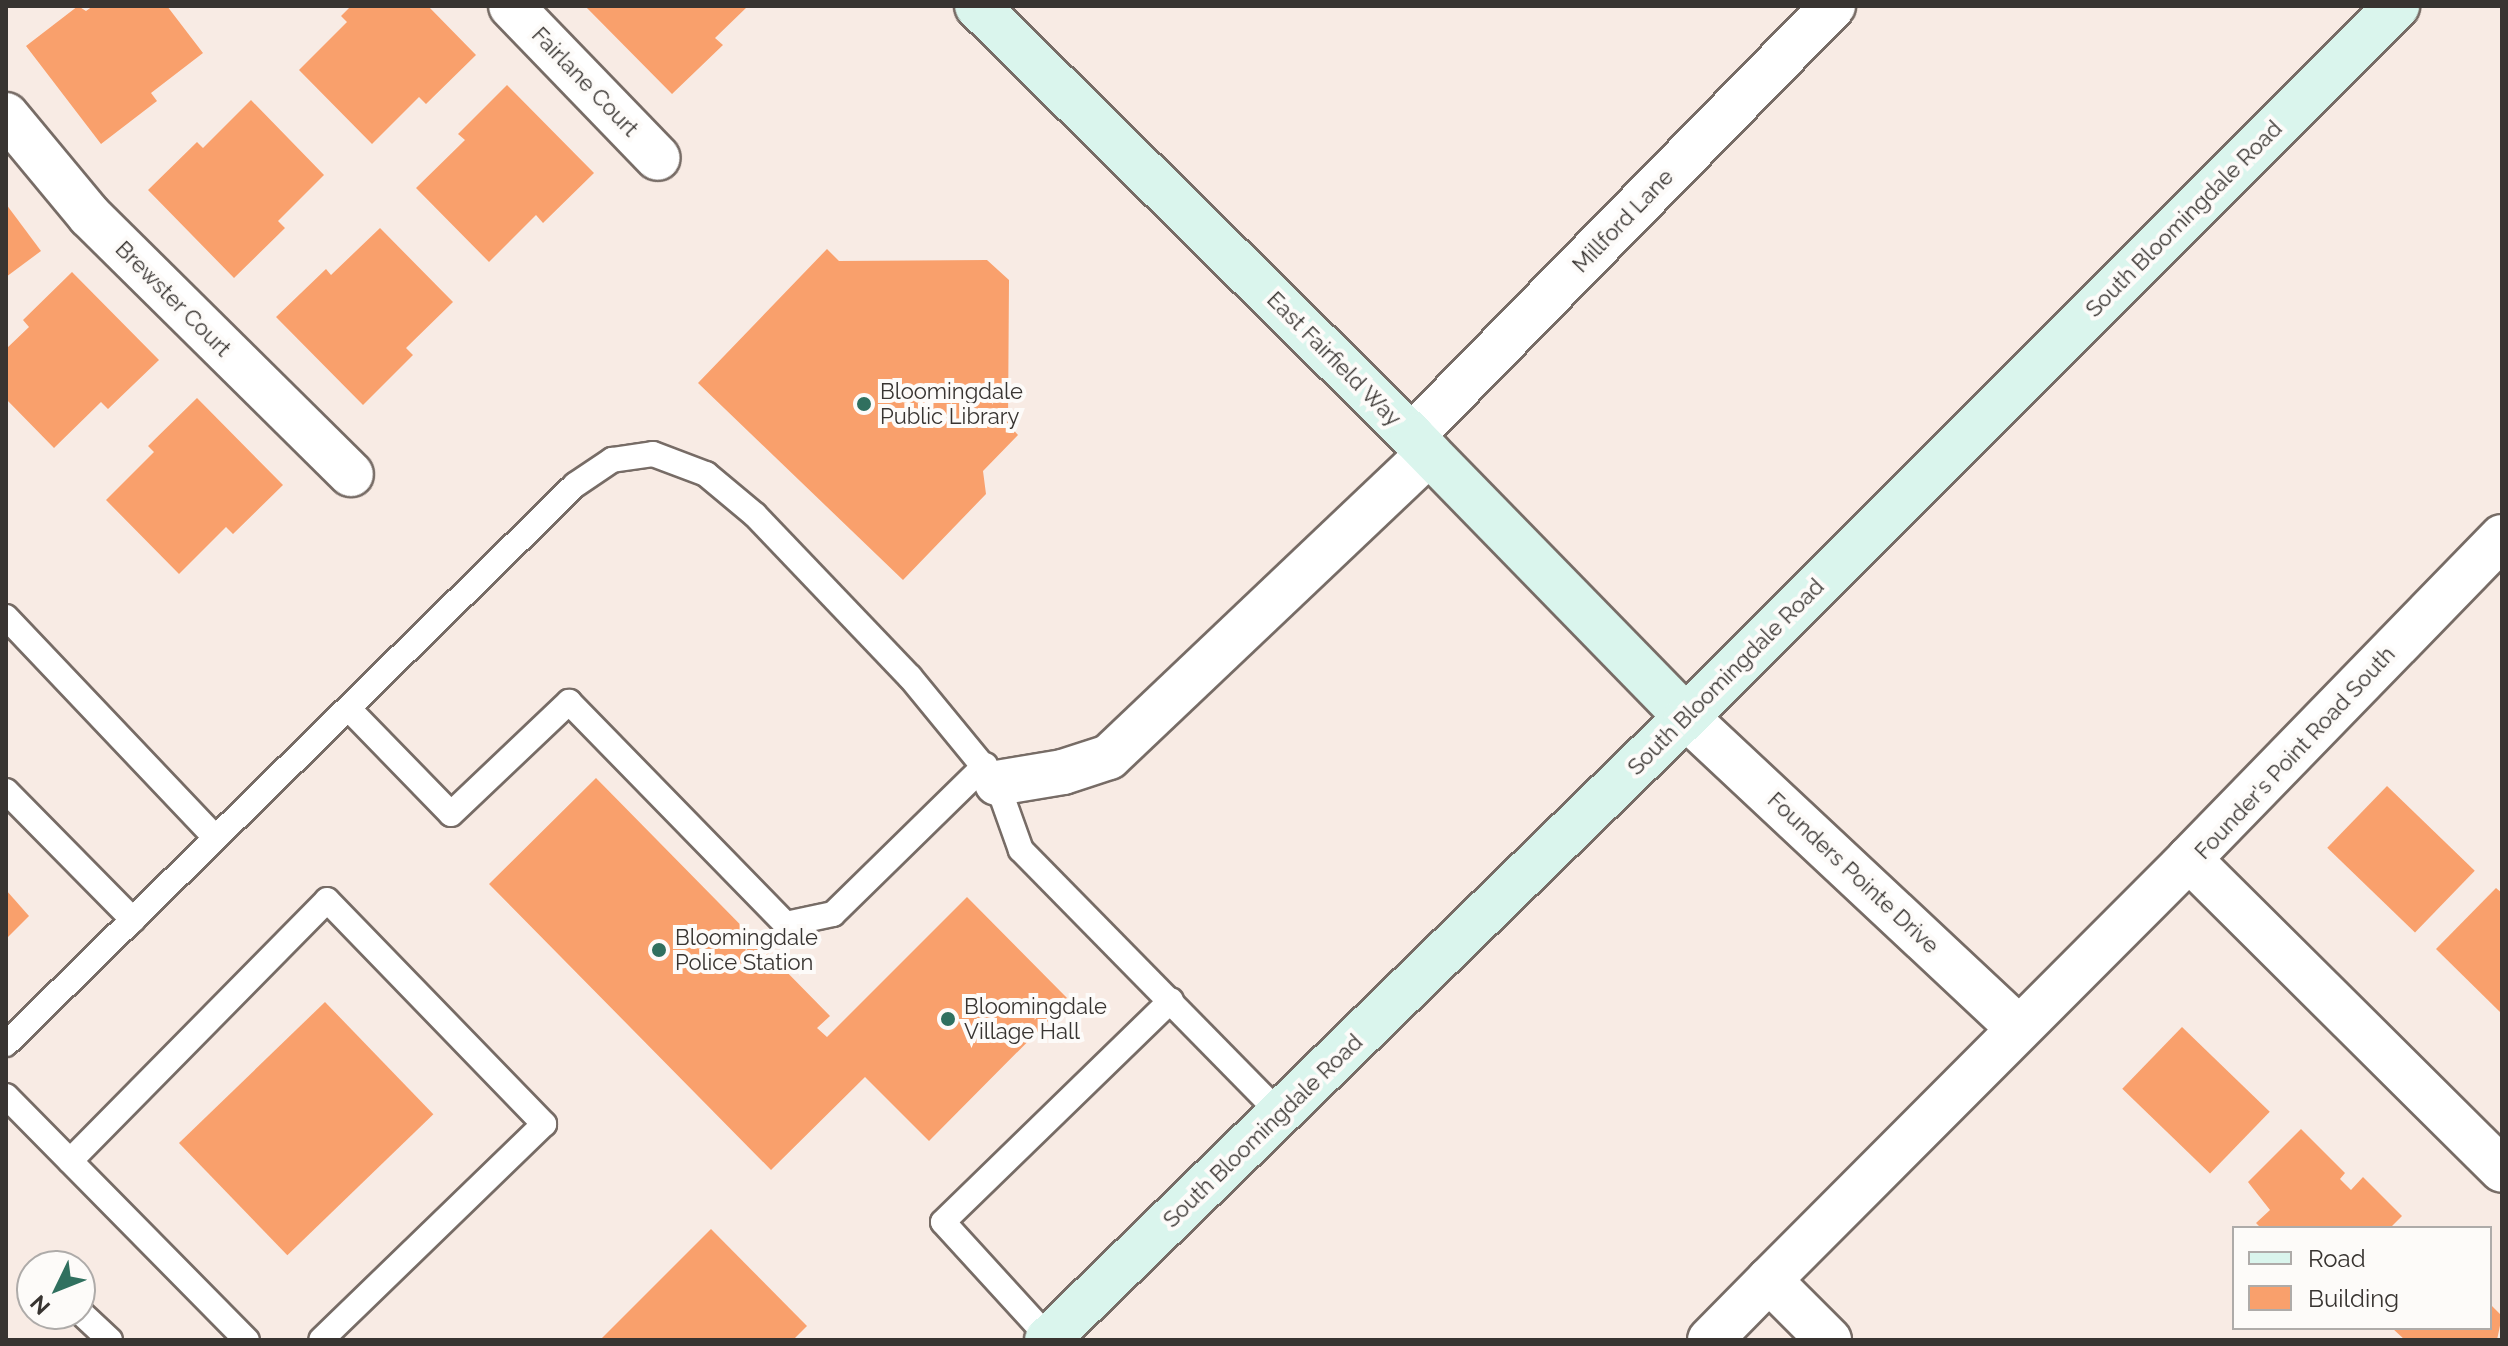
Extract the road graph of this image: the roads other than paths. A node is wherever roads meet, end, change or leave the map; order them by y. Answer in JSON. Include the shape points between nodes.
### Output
{"nodes":[{"id":1,"x":511,"y":6,"type":"edge"},
{"id":2,"x":977,"y":6,"type":"edge"},
{"id":3,"x":1833,"y":6,"type":"edge"},
{"id":4,"x":2397,"y":6,"type":"edge"},
{"id":5,"x":6,"y":115,"type":"edge"},
{"id":6,"x":658,"y":158,"type":"dead end"},
{"id":7,"x":1421,"y":445,"type":"junction"},
{"id":8,"x":351,"y":474,"type":"dead end"},
{"id":9,"x":2502,"y":537,"type":"edge"},
{"id":10,"x":6,"y":617,"type":"edge"},
{"id":11,"x":349,"y":709,"type":"junction"},
{"id":12,"x":1686,"y":717,"type":"junction"},
{"id":13,"x":991,"y":774,"type":"junction"},
{"id":14,"x":6,"y":791,"type":"edge"},
{"id":15,"x":215,"y":837,"type":"junction"},
{"id":16,"x":2189,"y":859,"type":"junction"},
{"id":17,"x":133,"y":920,"type":"junction"},
{"id":18,"x":1171,"y":1000,"type":"junction"},
{"id":19,"x":2019,"y":1029,"type":"junction"},
{"id":20,"x":6,"y":1044,"type":"edge"},
{"id":21,"x":6,"y":1096,"type":"edge"},
{"id":22,"x":1282,"y":1116,"type":"junction"},
{"id":23,"x":70,"y":1161,"type":"junction"},
{"id":24,"x":2502,"y":1170,"type":"edge"},
{"id":25,"x":1769,"y":1280,"type":"junction"},
{"id":26,"x":1048,"y":1339,"type":"edge"},
{"id":27,"x":247,"y":1340,"type":"edge"},
{"id":28,"x":321,"y":1340,"type":"edge"},
{"id":29,"x":1710,"y":1340,"type":"edge"},
{"id":30,"x":1829,"y":1340,"type":"edge"}],
"edges":[{"from":1,"to":6,"type":"street","name":"Fairlane Court"},
{"from":2,"to":7,"type":"main road","name":"East Fairfield Way"},
{"from":3,"to":7,"type":"street","name":"Millford Lane"},
{"from":4,"to":12,"type":"main road","name":"South Bloomingdale Road"},
{"from":5,"to":8,"type":"street","name":"Brewster Court","via":[[90,216]]},
{"from":7,"to":12,"type":"main road","name":"East Fairfield Way"},
{"from":7,"to":13,"type":"street","name":"Millford Lane","via":[[1109,757],[1063,772]]},
{"from":9,"to":16,"type":"street","name":"Founder's Point Road South"},
{"from":10,"to":15,"type":"lane"},
{"from":11,"to":13,"type":"lane","via":[[575,485],[612,460],[653,454],[706,474],[755,515],[910,677]]},
{"from":11,"to":13,"type":"lane","via":[[451,814],[569,702],[786,924],[833,914]]},
{"from":11,"to":15,"type":"lane"},
{"from":12,"to":19,"type":"street","name":"Founders Pointe Drive"},
{"from":12,"to":22,"type":"main road","name":"South Bloomingdale Road"},
{"from":13,"to":18,"type":"lane","via":[[1021,850]]},
{"from":14,"to":17,"type":"lane"},
{"from":15,"to":17,"type":"lane"},
{"from":16,"to":19,"type":"street"},
{"from":16,"to":24,"type":"street","name":"Founder's Point Road South"},
{"from":17,"to":20,"type":"lane"},
{"from":18,"to":22,"type":"lane"},
{"from":18,"to":26,"type":"lane","via":[[943,1222]]},
{"from":19,"to":25,"type":"street"},
{"from":21,"to":23,"type":"lane"},
{"from":22,"to":26,"type":"main road","name":"South Bloomingdale Road"},
{"from":23,"to":27,"type":"lane"},
{"from":23,"to":28,"type":"lane","via":[[327,900],[544,1124]]},
{"from":25,"to":29,"type":"street"},
{"from":25,"to":30,"type":"street"}]}
